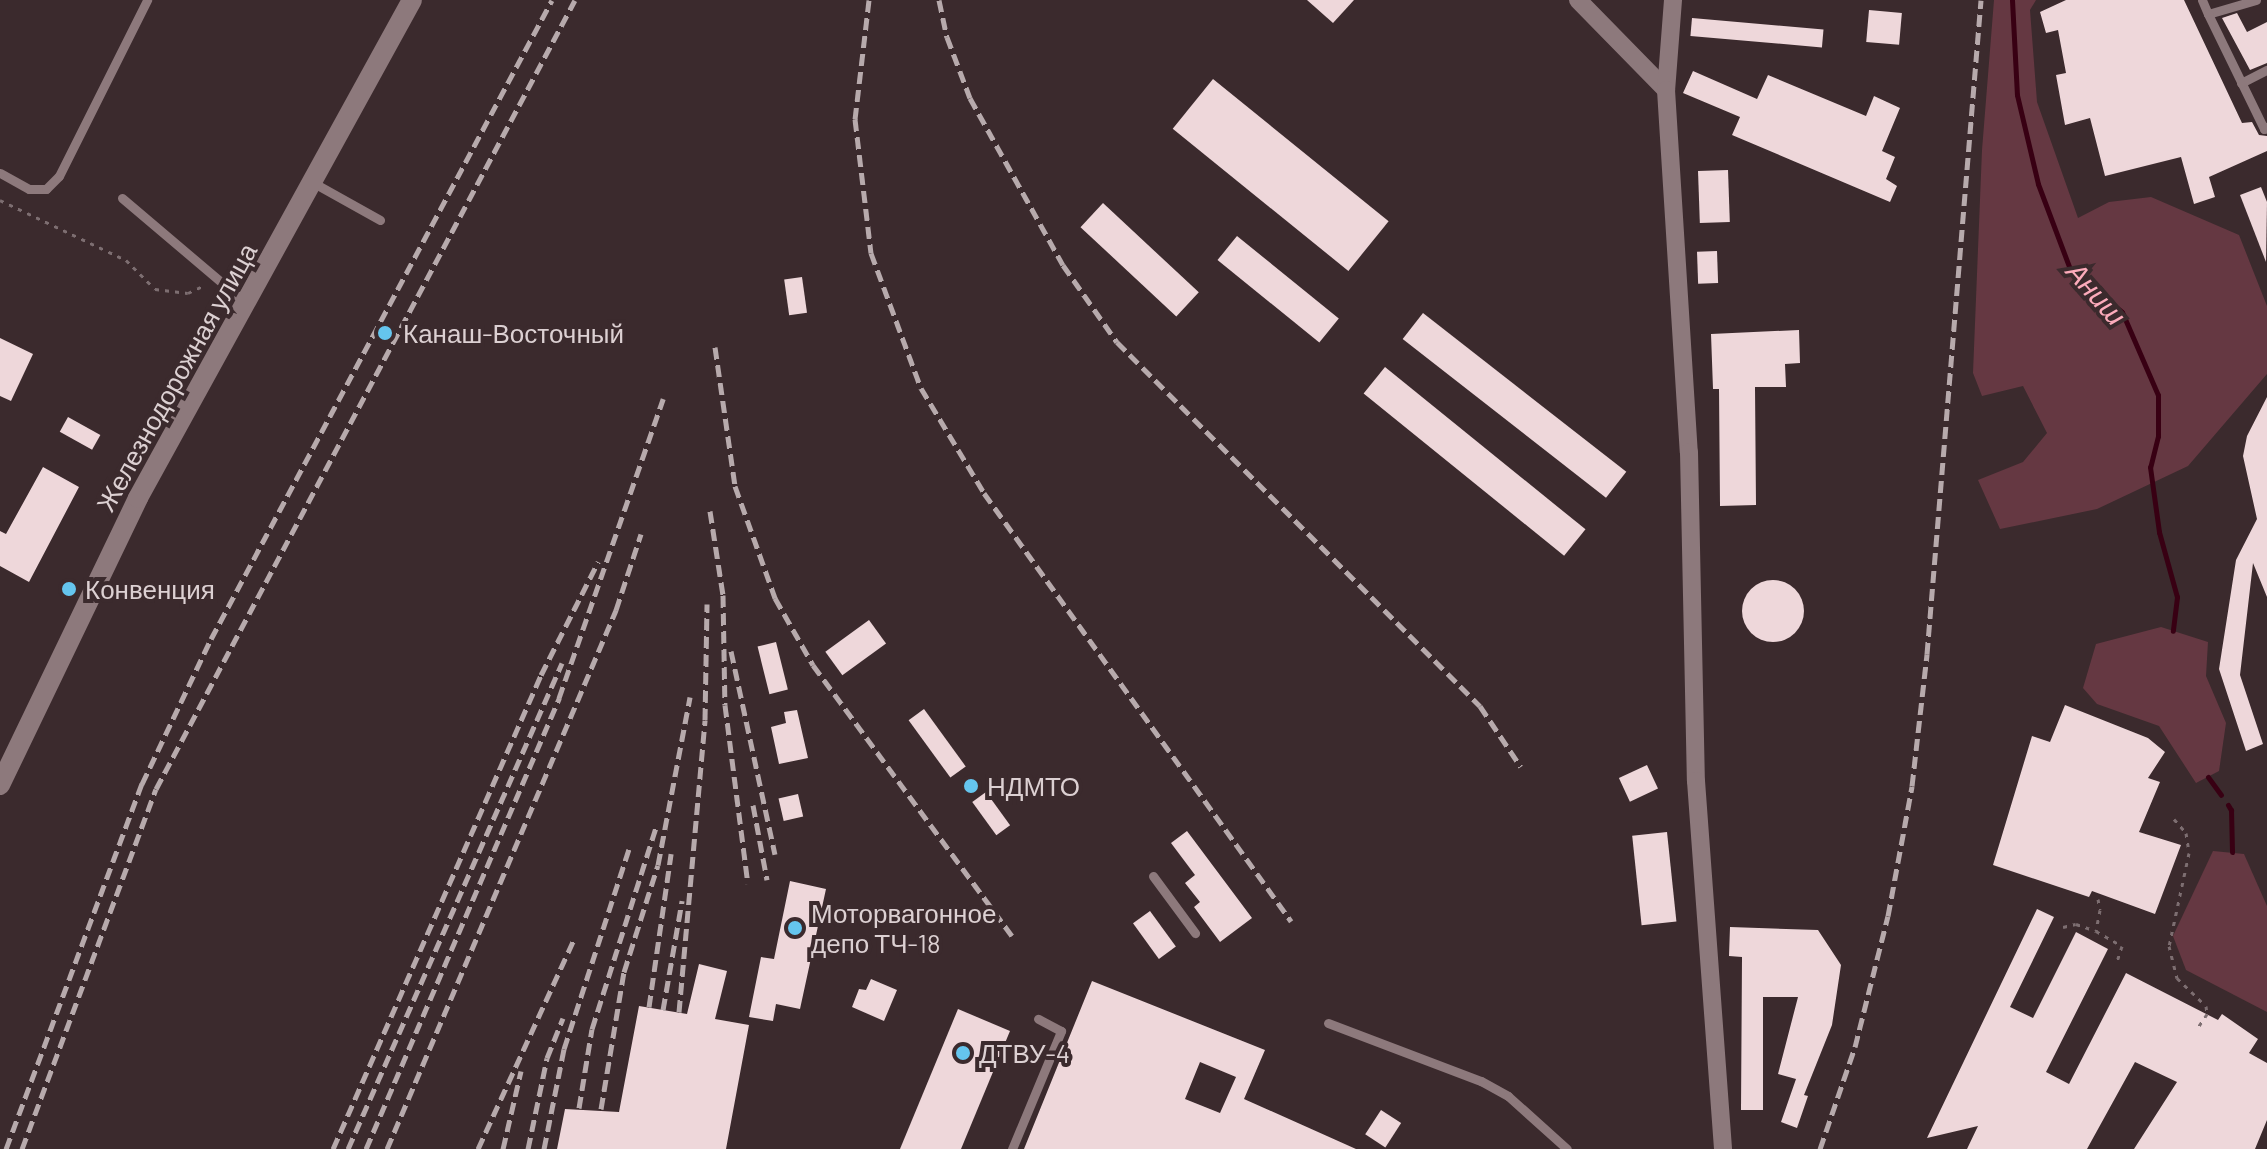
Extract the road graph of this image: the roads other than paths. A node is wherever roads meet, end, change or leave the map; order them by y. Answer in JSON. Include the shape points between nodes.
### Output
{"nodes":[{"id":1,"x":147,"y":0,"type":"edge"},
{"id":2,"x":412,"y":0,"type":"edge"},
{"id":3,"x":1578,"y":0,"type":"edge"},
{"id":4,"x":1673,"y":0,"type":"edge"},
{"id":5,"x":2202,"y":0,"type":"edge"},
{"id":6,"x":2256,"y":0,"type":"edge"},
{"id":7,"x":2208,"y":14,"type":"junction"},
{"id":8,"x":2267,"y":70,"type":"edge"},
{"id":9,"x":2241,"y":83,"type":"junction"},
{"id":10,"x":1666,"y":90,"type":"junction"},
{"id":11,"x":2267,"y":127,"type":"edge"},
{"id":12,"x":0,"y":173,"type":"edge"},
{"id":13,"x":312,"y":182,"type":"junction"},
{"id":14,"x":122,"y":198,"type":"dead end"},
{"id":15,"x":380,"y":220,"type":"dead end"},
{"id":16,"x":246,"y":303,"type":"junction"},
{"id":17,"x":0,"y":785,"type":"edge"},
{"id":18,"x":1153,"y":876,"type":"dead end"},
{"id":19,"x":1195,"y":933,"type":"dead end"},
{"id":20,"x":1038,"y":1019,"type":"dead end"},
{"id":21,"x":1328,"y":1023,"type":"dead end"},
{"id":22,"x":1012,"y":1149,"type":"edge"},
{"id":23,"x":1567,"y":1149,"type":"edge"},
{"id":24,"x":1723,"y":1149,"type":"edge"}],
"edges":[{"from":1,"to":12,"type":"lane","via":[[59,176],[46,189],[29,189]]},
{"from":2,"to":13,"type":"street","name":"Железнодорожная улица"},
{"from":3,"to":10,"type":"street"},
{"from":4,"to":10,"type":"street"},
{"from":5,"to":7,"type":"lane"},
{"from":6,"to":7,"type":"lane"},
{"from":7,"to":9,"type":"lane"},
{"from":8,"to":9,"type":"lane"},
{"from":9,"to":11,"type":"lane"},
{"from":10,"to":24,"type":"street","via":[[1689,452],[1696,781]]},
{"from":13,"to":15,"type":"lane"},
{"from":13,"to":16,"type":"street","name":"Железнодорожная улица"},
{"from":14,"to":16,"type":"lane"},
{"from":16,"to":17,"type":"street","name":"Железнодорожная улица","via":[[138,498]]},
{"from":18,"to":19,"type":"lane"},
{"from":20,"to":22,"type":"lane","via":[[1061,1031]]},
{"from":21,"to":23,"type":"lane","via":[[1481,1081],[1508,1096]]}]}
